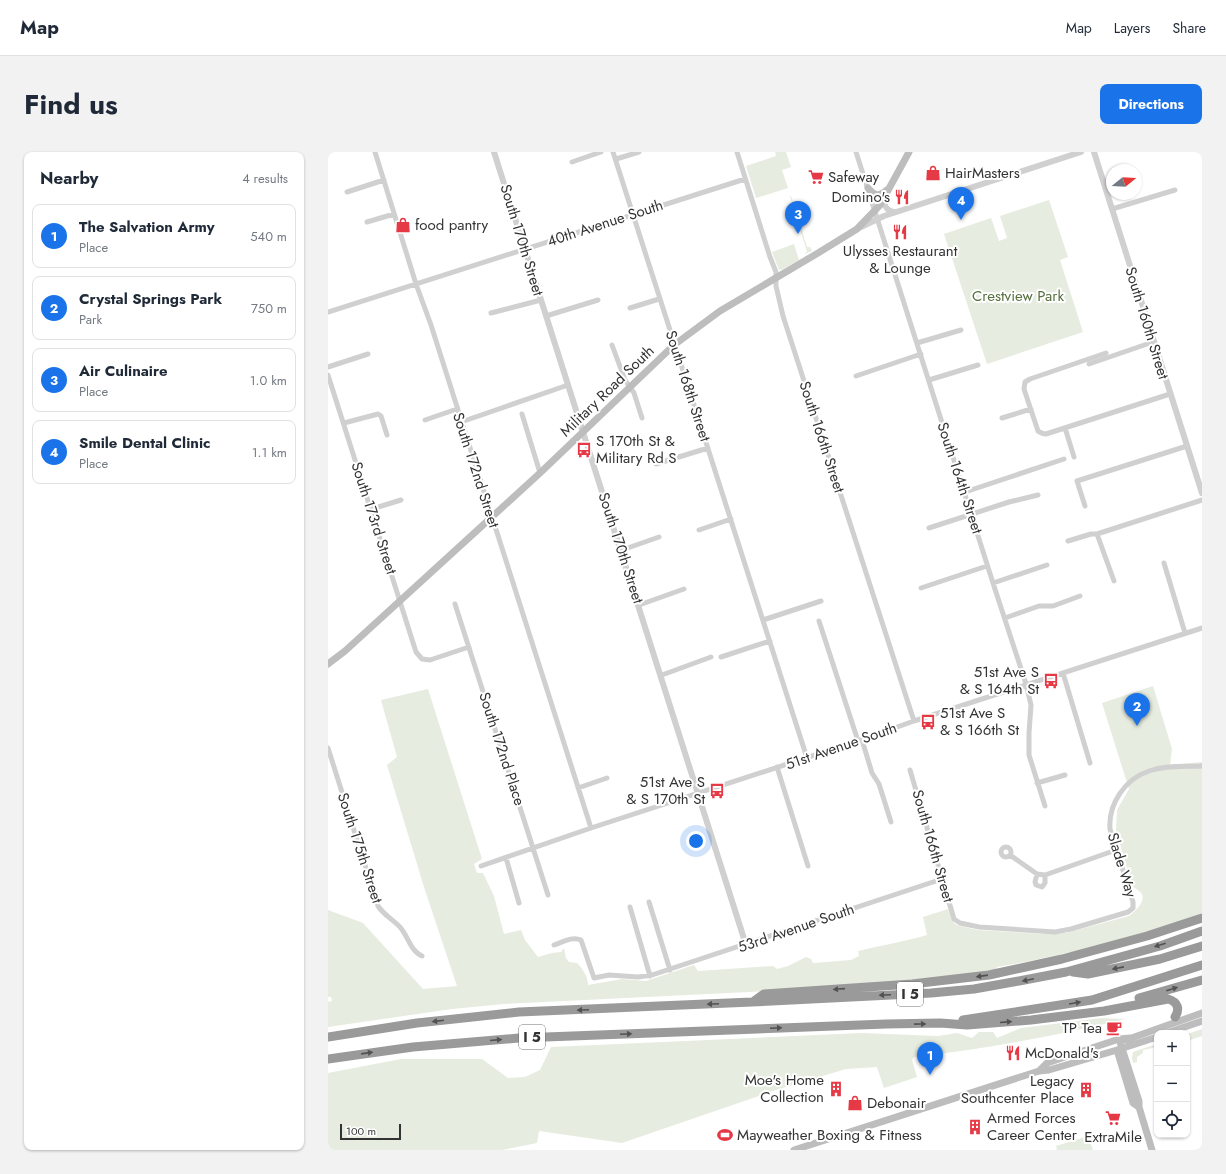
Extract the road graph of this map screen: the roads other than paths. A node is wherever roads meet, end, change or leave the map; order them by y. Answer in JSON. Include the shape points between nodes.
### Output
{"nodes":[{"id":1,"x":375,"y":152,"type":"edge"},
{"id":2,"x":494,"y":152,"type":"edge"},
{"id":3,"x":601,"y":152,"type":"edge"},
{"id":4,"x":613,"y":152,"type":"edge"},
{"id":5,"x":639,"y":152,"type":"edge"},
{"id":6,"x":737,"y":152,"type":"edge"},
{"id":7,"x":856,"y":152,"type":"edge"},
{"id":8,"x":909,"y":152,"type":"edge"},
{"id":9,"x":1081,"y":152,"type":"edge"},
{"id":10,"x":1094,"y":152,"type":"edge"},
{"id":11,"x":616,"y":159,"type":"junction"},
{"id":12,"x":572,"y":162,"type":"dead end"},
{"id":13,"x":745,"y":178,"type":"junction"},
{"id":14,"x":384,"y":180,"type":"junction"},
{"id":15,"x":868,"y":188,"type":"junction"},
{"id":16,"x":889,"y":189,"type":"junction"},
{"id":17,"x":1175,"y":190,"type":"dead end"},
{"id":18,"x":347,"y":192,"type":"dead end"},
{"id":19,"x":884,"y":198,"type":"junction"},
{"id":20,"x":1112,"y":209,"type":"junction"},
{"id":21,"x":875,"y":211,"type":"junction"},
{"id":22,"x":896,"y":212,"type":"junction"},
{"id":23,"x":394,"y":214,"type":"junction"},
{"id":24,"x":632,"y":214,"type":"junction"},
{"id":25,"x":877,"y":219,"type":"junction"},
{"id":26,"x":367,"y":222,"type":"dead end"},
{"id":27,"x":857,"y":229,"type":"junction"},
{"id":28,"x":525,"y":249,"type":"junction"},
{"id":29,"x":776,"y":278,"type":"junction"},
{"id":30,"x":416,"y":284,"type":"junction"},
{"id":31,"x":659,"y":299,"type":"junction"},
{"id":32,"x":541,"y":300,"type":"junction"},
{"id":33,"x":598,"y":300,"type":"dead end"},
{"id":34,"x":630,"y":308,"type":"dead end"},
{"id":35,"x":328,"y":312,"type":"edge"},
{"id":36,"x":491,"y":313,"type":"dead end"},
{"id":37,"x":546,"y":316,"type":"junction"},
{"id":38,"x":961,"y":330,"type":"dead end"},
{"id":39,"x":1153,"y":342,"type":"junction"},
{"id":40,"x":612,"y":344,"type":"dead end"},
{"id":41,"x":917,"y":344,"type":"junction"},
{"id":42,"x":674,"y":345,"type":"junction"},
{"id":43,"x":1106,"y":353,"type":"dead end"},
{"id":44,"x":368,"y":354,"type":"dead end"},
{"id":45,"x":921,"y":354,"type":"junction"},
{"id":46,"x":1089,"y":364,"type":"dead end"},
{"id":47,"x":978,"y":365,"type":"dead end"},
{"id":48,"x":328,"y":367,"type":"edge"},
{"id":49,"x":328,"y":375,"type":"edge"},
{"id":50,"x":856,"y":376,"type":"dead end"},
{"id":51,"x":929,"y":380,"type":"junction"},
{"id":52,"x":568,"y":385,"type":"junction"},
{"id":53,"x":630,"y":387,"type":"junction"},
{"id":54,"x":1170,"y":394,"type":"junction"},
{"id":55,"x":1030,"y":408,"type":"junction"},
{"id":56,"x":457,"y":409,"type":"junction"},
{"id":57,"x":522,"y":414,"type":"dead end"},
{"id":58,"x":642,"y":418,"type":"dead end"},
{"id":59,"x":1002,"y":418,"type":"dead end"},
{"id":60,"x":425,"y":420,"type":"dead end"},
{"id":61,"x":461,"y":422,"type":"junction"},
{"id":62,"x":344,"y":423,"type":"junction"},
{"id":63,"x":1065,"y":428,"type":"junction"},
{"id":64,"x":584,"y":431,"type":"junction"},
{"id":65,"x":388,"y":435,"type":"dead end"},
{"id":66,"x":1187,"y":446,"type":"junction"},
{"id":67,"x":708,"y":448,"type":"junction"},
{"id":68,"x":1074,"y":456,"type":"dead end"},
{"id":69,"x":1064,"y":459,"type":"dead end"},
{"id":70,"x":656,"y":464,"type":"dead end"},
{"id":71,"x":540,"y":473,"type":"junction"},
{"id":72,"x":965,"y":492,"type":"junction"},
{"id":73,"x":1202,"y":493,"type":"edge"},
{"id":74,"x":1038,"y":495,"type":"dead end"},
{"id":75,"x":401,"y":500,"type":"dead end"},
{"id":76,"x":1202,"y":500,"type":"edge"},
{"id":77,"x":1085,"y":506,"type":"dead end"},
{"id":78,"x":372,"y":509,"type":"junction"},
{"id":79,"x":972,"y":514,"type":"junction"},
{"id":80,"x":492,"y":516,"type":"junction"},
{"id":81,"x":731,"y":519,"type":"junction"},
{"id":82,"x":929,"y":528,"type":"dead end"},
{"id":83,"x":699,"y":530,"type":"dead end"},
{"id":84,"x":1097,"y":534,"type":"junction"},
{"id":85,"x":659,"y":537,"type":"dead end"},
{"id":86,"x":1068,"y":541,"type":"dead end"},
{"id":87,"x":622,"y":550,"type":"junction"},
{"id":88,"x":1164,"y":563,"type":"dead end"},
{"id":89,"x":1047,"y":565,"type":"dead end"},
{"id":90,"x":987,"y":566,"type":"junction"},
{"id":91,"x":1114,"y":581,"type":"dead end"},
{"id":92,"x":993,"y":583,"type":"junction"},
{"id":93,"x":921,"y":588,"type":"dead end"},
{"id":94,"x":684,"y":589,"type":"dead end"},
{"id":95,"x":1080,"y":596,"type":"dead end"},
{"id":96,"x":400,"y":600,"type":"junction"},
{"id":97,"x":821,"y":601,"type":"dead end"},
{"id":98,"x":455,"y":604,"type":"dead end"},
{"id":99,"x":639,"y":605,"type":"junction"},
{"id":100,"x":1005,"y":618,"type":"junction"},
{"id":101,"x":763,"y":620,"type":"junction"},
{"id":102,"x":819,"y":621,"type":"dead end"},
{"id":103,"x":1202,"y":628,"type":"edge"},
{"id":104,"x":1185,"y":632,"type":"junction"},
{"id":105,"x":770,"y":641,"type":"junction"},
{"id":106,"x":469,"y":647,"type":"junction"},
{"id":107,"x":711,"y":657,"type":"dead end"},
{"id":108,"x":721,"y":657,"type":"dead end"},
{"id":109,"x":328,"y":664,"type":"edge"},
{"id":110,"x":1063,"y":673,"type":"junction"},
{"id":111,"x":662,"y":675,"type":"junction"},
{"id":112,"x":1026,"y":684,"type":"junction"},
{"id":113,"x":914,"y":721,"type":"junction"},
{"id":114,"x":860,"y":741,"type":"junction"},
{"id":115,"x":328,"y":748,"type":"edge"},
{"id":116,"x":807,"y":758,"type":"junction"},
{"id":117,"x":1090,"y":763,"type":"dead end"},
{"id":118,"x":1202,"y":766,"type":"edge"},
{"id":119,"x":777,"y":767,"type":"junction"},
{"id":120,"x":910,"y":770,"type":"dead end"},
{"id":121,"x":1065,"y":775,"type":"dead end"},
{"id":122,"x":607,"y":778,"type":"dead end"},
{"id":123,"x":1037,"y":784,"type":"junction"},
{"id":124,"x":578,"y":788,"type":"junction"},
{"id":125,"x":699,"y":793,"type":"junction"},
{"id":126,"x":1045,"y":806,"type":"dead end"},
{"id":127,"x":891,"y":822,"type":"dead end"},
{"id":128,"x":591,"y":828,"type":"junction"},
{"id":129,"x":533,"y":848,"type":"junction"},
{"id":130,"x":1116,"y":850,"type":"junction"},
{"id":131,"x":1010,"y":855,"type":"dead end"},
{"id":132,"x":506,"y":858,"type":"junction"},
{"id":133,"x":481,"y":866,"type":"dead end"},
{"id":134,"x":808,"y":866,"type":"dead end"},
{"id":135,"x":1037,"y":874,"type":"junction"},
{"id":136,"x":1045,"y":875,"type":"junction"},
{"id":137,"x":942,"y":879,"type":"junction"},
{"id":138,"x":548,"y":895,"type":"dead end"},
{"id":139,"x":649,"y":902,"type":"dead end"},
{"id":140,"x":519,"y":903,"type":"dead end"},
{"id":141,"x":630,"y":907,"type":"dead end"},
{"id":142,"x":1200,"y":919,"type":"edge"},
{"id":143,"x":956,"y":921,"type":"joint"},
{"id":144,"x":1199,"y":932,"type":"edge"},
{"id":145,"x":554,"y":945,"type":"dead end"},
{"id":146,"x":746,"y":945,"type":"junction"},
{"id":147,"x":1199,"y":947,"type":"edge"},
{"id":148,"x":422,"y":956,"type":"dead end"},
{"id":149,"x":1202,"y":965,"type":"edge"},
{"id":150,"x":670,"y":970,"type":"junction"},
{"id":151,"x":1202,"y":970,"type":"edge"},
{"id":152,"x":1066,"y":972,"type":"junction"},
{"id":153,"x":650,"y":976,"type":"junction"},
{"id":154,"x":1202,"y":980,"type":"edge"},
{"id":155,"x":1122,"y":990,"type":"junction"},
{"id":156,"x":752,"y":1002,"type":"junction"},
{"id":157,"x":1202,"y":1008,"type":"edge"},
{"id":158,"x":1202,"y":1013,"type":"edge"},
{"id":159,"x":1080,"y":1014,"type":"junction"},
{"id":160,"x":1175,"y":1018,"type":"junction"},
{"id":161,"x":1202,"y":1018,"type":"edge"},
{"id":162,"x":1202,"y":1021,"type":"edge"},
{"id":163,"x":940,"y":1023,"type":"junction"},
{"id":164,"x":1176,"y":1030,"type":"edge"},
{"id":165,"x":328,"y":1037,"type":"edge"},
{"id":166,"x":1154,"y":1037,"type":"edge"},
{"id":167,"x":1120,"y":1045,"type":"junction"},
{"id":168,"x":1081,"y":1051,"type":"junction"},
{"id":169,"x":328,"y":1059,"type":"edge"},
{"id":170,"x":1061,"y":1067,"type":"junction"},
{"id":171,"x":1039,"y":1071,"type":"junction"},
{"id":172,"x":794,"y":1150,"type":"edge"},
{"id":173,"x":1152,"y":1150,"type":"edge"}],
"edges":[{"from":1,"to":14,"type":"street","name":"South 172nd Street"},
{"from":2,"to":28,"type":"street","name":"South 170th Street"},
{"from":3,"to":12,"type":"street"},
{"from":4,"to":11,"type":"street","name":"South 168th Street"},
{"from":5,"to":11,"type":"street"},
{"from":6,"to":13,"type":"street","name":"South 166th Street"},
{"from":7,"to":15,"type":"street","name":"South 164th Street"},
{"from":8,"to":16,"type":"main road","name":"Military Road South"},
{"from":9,"to":22,"type":"street"},
{"from":10,"to":20,"type":"street","name":"South 160th Street"},
{"from":11,"to":24,"type":"street","name":"South 168th Street"},
{"from":13,"to":24,"type":"street","name":"40th Avenue South"},
{"from":13,"to":29,"type":"street","name":"South 166th Street","via":[[776,270]]},
{"from":14,"to":18,"type":"street"},
{"from":14,"to":23,"type":"street","name":"South 172nd Street"},
{"from":15,"to":16,"type":"main road","via":[[877,195]]},
{"from":15,"to":21,"type":"street","name":"South 164th Street"},
{"from":16,"to":19,"type":"main road","name":"Military Road South"},
{"from":17,"to":20,"type":"street"},
{"from":19,"to":21,"type":"main road","name":"Military Road South"},
{"from":19,"to":22,"type":"street","via":[[886,208]]},
{"from":20,"to":39,"type":"street","name":"South 160th Street"},
{"from":21,"to":25,"type":"street","name":"South 164th Street"},
{"from":21,"to":27,"type":"main road","name":"Military Road South"},
{"from":22,"to":25,"type":"street"},
{"from":23,"to":26,"type":"street"},
{"from":23,"to":30,"type":"street","name":"South 172nd Street"},
{"from":24,"to":28,"type":"street","name":"40th Avenue South"},
{"from":24,"to":31,"type":"street","name":"South 168th Street"},
{"from":25,"to":27,"type":"street"},
{"from":25,"to":41,"type":"street","name":"South 164th Street"},
{"from":27,"to":29,"type":"main road","name":"Military Road South"},
{"from":28,"to":30,"type":"street","name":"40th Avenue South"},
{"from":28,"to":32,"type":"street","name":"South 170th Street"},
{"from":29,"to":42,"type":"main road","name":"Military Road South","via":[[720,312]]},
{"from":29,"to":113,"type":"street","name":"South 166th Street","via":[[783,316]]},
{"from":30,"to":35,"type":"street","name":"40th Avenue South"},
{"from":30,"to":56,"type":"street","name":"South 172nd Street"},
{"from":31,"to":34,"type":"street"},
{"from":31,"to":42,"type":"street","name":"South 168th Street"},
{"from":32,"to":36,"type":"street"},
{"from":32,"to":37,"type":"street","name":"South 170th Street"},
{"from":33,"to":37,"type":"street"},
{"from":37,"to":52,"type":"street","name":"South 170th Street"},
{"from":38,"to":41,"type":"street"},
{"from":39,"to":46,"type":"street"},
{"from":39,"to":54,"type":"street","name":"South 160th Street"},
{"from":40,"to":53,"type":"street","via":[[619,367]]},
{"from":41,"to":45,"type":"street","name":"South 164th Street"},
{"from":42,"to":53,"type":"main road","name":"Military Road South"},
{"from":42,"to":67,"type":"street","name":"South 168th Street"},
{"from":43,"to":55,"type":"street","via":[[1024,383]]},
{"from":44,"to":48,"type":"street"},
{"from":45,"to":50,"type":"street"},
{"from":45,"to":51,"type":"street","name":"South 164th Street"},
{"from":47,"to":51,"type":"street"},
{"from":49,"to":62,"type":"street","name":"South 173rd Street"},
{"from":51,"to":72,"type":"street","name":"South 164th Street"},
{"from":52,"to":61,"type":"street"},
{"from":52,"to":64,"type":"street","name":"South 170th Street"},
{"from":53,"to":58,"type":"street"},
{"from":53,"to":64,"type":"main road","name":"Military Road South"},
{"from":54,"to":63,"type":"street"},
{"from":54,"to":66,"type":"street","name":"South 160th Street"},
{"from":55,"to":59,"type":"street"},
{"from":55,"to":63,"type":"street","via":[[1038,431],[1042,434]]},
{"from":56,"to":60,"type":"street"},
{"from":56,"to":61,"type":"street","name":"South 172nd Street"},
{"from":57,"to":71,"type":"street"},
{"from":61,"to":80,"type":"street","name":"South 172nd Street"},
{"from":62,"to":65,"type":"street","via":[[378,414]]},
{"from":62,"to":78,"type":"street","name":"South 173rd Street"},
{"from":63,"to":68,"type":"street"},
{"from":64,"to":71,"type":"main road","name":"Military Road South"},
{"from":64,"to":87,"type":"street","name":"South 170th Street"},
{"from":66,"to":73,"type":"street","name":"South 160th Street"},
{"from":66,"to":77,"type":"street","via":[[1077,482]]},
{"from":67,"to":70,"type":"street"},
{"from":67,"to":81,"type":"street","name":"South 168th Street"},
{"from":69,"to":72,"type":"street"},
{"from":71,"to":80,"type":"main road","name":"Military Road South"},
{"from":72,"to":79,"type":"street","name":"South 164th Street"},
{"from":74,"to":79,"type":"street"},
{"from":75,"to":78,"type":"street"},
{"from":76,"to":84,"type":"street"},
{"from":78,"to":96,"type":"street","name":"South 173rd Street"},
{"from":79,"to":82,"type":"street"},
{"from":79,"to":90,"type":"street","name":"South 164th Street"},
{"from":80,"to":96,"type":"main road","name":"Military Road South"},
{"from":80,"to":124,"type":"street","name":"South 172nd Street"},
{"from":81,"to":83,"type":"street"},
{"from":81,"to":101,"type":"street","name":"South 168th Street"},
{"from":84,"to":86,"type":"street"},
{"from":84,"to":91,"type":"street"},
{"from":85,"to":87,"type":"street"},
{"from":87,"to":99,"type":"street","name":"South 170th Street"},
{"from":88,"to":104,"type":"street"},
{"from":89,"to":92,"type":"street"},
{"from":90,"to":92,"type":"street","name":"South 164th Street"},
{"from":90,"to":93,"type":"street"},
{"from":92,"to":100,"type":"street","name":"South 164th Street"},
{"from":94,"to":99,"type":"street"},
{"from":95,"to":100,"type":"street"},
{"from":96,"to":106,"type":"street","name":"South 173rd Street","via":[[416,652],[422,659],[430,660]]},
{"from":96,"to":109,"type":"main road","name":"Military Road South"},
{"from":97,"to":101,"type":"street"},
{"from":98,"to":106,"type":"street","name":"South 172nd Place"},
{"from":99,"to":111,"type":"street","name":"South 170th Street"},
{"from":100,"to":112,"type":"street","name":"South 164th Street"},
{"from":101,"to":105,"type":"street","name":"South 168th Street"},
{"from":102,"to":114,"type":"street"},
{"from":103,"to":104,"type":"street","name":"51st Avenue South"},
{"from":104,"to":110,"type":"street","name":"51st Avenue South"},
{"from":105,"to":108,"type":"street"},
{"from":105,"to":116,"type":"street","name":"South 168th Street"},
{"from":106,"to":129,"type":"street","name":"South 172nd Place"},
{"from":107,"to":111,"type":"street"},
{"from":110,"to":112,"type":"street","name":"51st Avenue South"},
{"from":110,"to":117,"type":"street"},
{"from":111,"to":125,"type":"street","name":"South 170th Street"},
{"from":112,"to":113,"type":"street","name":"51st Avenue South"},
{"from":112,"to":123,"type":"street","name":"South 164th Street","via":[[1032,705],[1028,748]]},
{"from":113,"to":114,"type":"street","name":"51st Avenue South"},
{"from":114,"to":116,"type":"street","name":"51st Avenue South"},
{"from":114,"to":127,"type":"street","via":[[879,784]]},
{"from":115,"to":148,"type":"street","name":"South 175th Street","via":[[378,906],[401,929],[415,951]]},
{"from":116,"to":119,"type":"street","name":"51st Avenue South"},
{"from":118,"to":130,"type":"street","name":"Slade Way","via":[[1150,771],[1128,784],[1115,801],[1110,819]]},
{"from":119,"to":125,"type":"street","name":"51st Avenue South"},
{"from":119,"to":134,"type":"street"},
{"from":120,"to":137,"type":"street","name":"South 166th Street"},
{"from":121,"to":123,"type":"street"},
{"from":122,"to":124,"type":"street"},
{"from":123,"to":126,"type":"street","name":"South 164th Street"},
{"from":124,"to":128,"type":"street","name":"South 172nd Street"},
{"from":125,"to":128,"type":"street","name":"51st Avenue South"},
{"from":125,"to":146,"type":"street","name":"South 170th Street"},
{"from":128,"to":129,"type":"street","name":"51st Avenue South"},
{"from":129,"to":132,"type":"street","name":"51st Avenue South"},
{"from":129,"to":138,"type":"street","name":"South 172nd Place"},
{"from":130,"to":136,"type":"street"},
{"from":130,"to":143,"type":"street","name":"Slade Way","via":[[1133,902],[1133,908],[1128,912],[1054,932],[979,927]]},
{"from":131,"to":135,"type":"street"},
{"from":132,"to":133,"type":"street","name":"51st Avenue South"},
{"from":132,"to":140,"type":"street"},
{"from":135,"to":136,"type":"street"},
{"from":135,"to":136,"type":"street","via":[[1036,885],[1042,887]]},
{"from":137,"to":143,"type":"street","name":"South 166th Street"},
{"from":137,"to":146,"type":"street","name":"53rd Avenue South"},
{"from":139,"to":150,"type":"street"},
{"from":141,"to":153,"type":"street"},
{"from":142,"to":156,"type":"highway","one_way":true,"via":[[1062,960],[988,975],[912,984],[764,994]]},
{"from":144,"to":152,"type":"highway","number":"I 5","one_way":true,"via":[[1153,948]]},
{"from":145,"to":153,"type":"street","name":"53rd Avenue South","via":[[572,938],[581,940],[594,978],[608,975]]},
{"from":146,"to":150,"type":"street","name":"53rd Avenue South"},
{"from":147,"to":152,"type":"highway","number":"I 5","one_way":true,"via":[[1160,959],[1088,974]]},
{"from":149,"to":155,"type":"highway","number":"I 5"},
{"from":150,"to":153,"type":"street","name":"53rd Avenue South"},
{"from":151,"to":155,"type":"highway","number":"I 5"},
{"from":152,"to":156,"type":"highway","number":"I 5","one_way":true,"via":[[974,988],[923,993]]},
{"from":159,"to":154,"type":"highway","one_way":true},
{"from":163,"to":155,"type":"highway","number":"I 5","one_way":true,"via":[[1092,1000]]},
{"from":156,"to":165,"type":"highway","number":"I 5","one_way":true,"via":[[512,1013],[417,1023]]},
{"from":157,"to":160,"type":"main road"},
{"from":158,"to":167,"type":"main road","via":[[1130,1038]]},
{"from":159,"to":160,"type":"highway","via":[[1168,999],[1178,1006]]},
{"from":163,"to":159,"type":"highway","one_way":true,"via":[[967,1026]]},
{"from":160,"to":167,"type":"main road","via":[[1128,1034]]},
{"from":161,"to":167,"type":"main road"},
{"from":162,"to":164,"type":"main road"},
{"from":169,"to":163,"type":"highway","number":"I 5","one_way":true,"via":[[413,1047],[518,1038]]},
{"from":166,"to":167,"type":"main road"},
{"from":167,"to":168,"type":"main road"},
{"from":167,"to":170,"type":"main road"},
{"from":167,"to":173,"type":"main road"},
{"from":168,"to":170,"type":"main road","via":[[1081,1054]]},
{"from":168,"to":171,"type":"main road","via":[[1047,1063]]},
{"from":170,"to":171,"type":"main road"},
{"from":171,"to":172,"type":"main road"}]}
